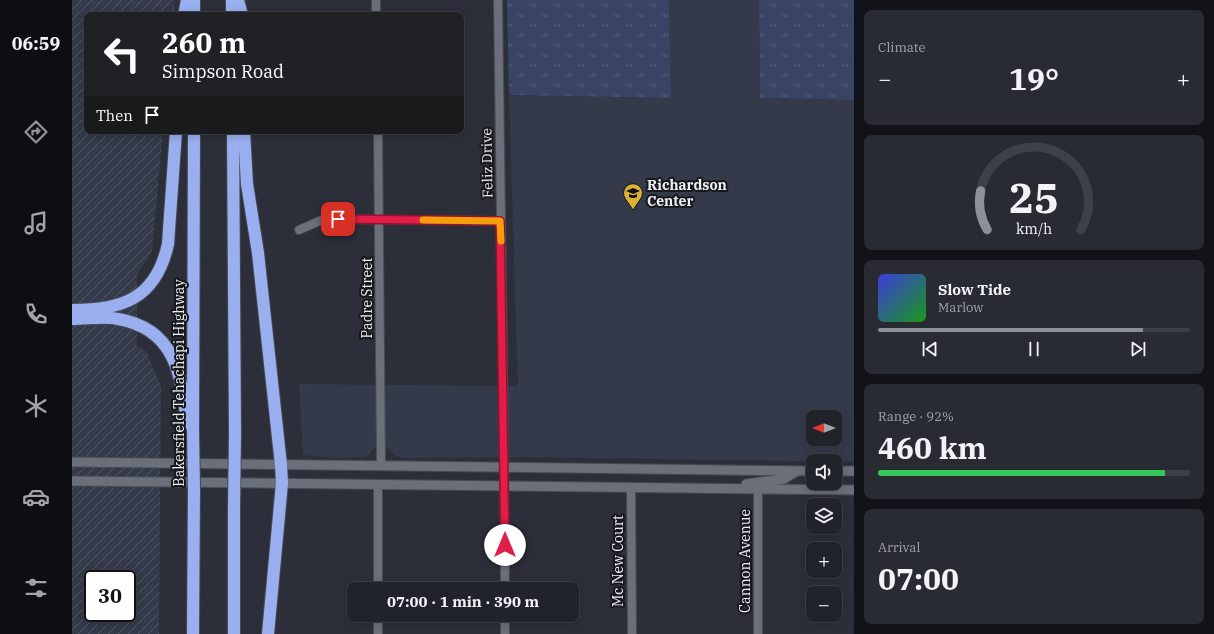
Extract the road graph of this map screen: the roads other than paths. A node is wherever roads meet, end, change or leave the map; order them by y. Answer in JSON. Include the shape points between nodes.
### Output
{"nodes":[{"id":1,"x":187,"y":0,"type":"edge"},
{"id":2,"x":194,"y":0,"type":"edge"},
{"id":3,"x":232,"y":0,"type":"edge"},
{"id":4,"x":238,"y":0,"type":"edge"},
{"id":5,"x":376,"y":0,"type":"edge"},
{"id":6,"x":498,"y":0,"type":"edge"},
{"id":7,"x":185,"y":12,"type":"edge"},
{"id":8,"x":194,"y":12,"type":"edge"},
{"id":9,"x":232,"y":12,"type":"edge"},
{"id":10,"x":241,"y":12,"type":"edge"},
{"id":11,"x":376,"y":12,"type":"edge"},
{"id":12,"x":176,"y":134,"type":"edge"},
{"id":13,"x":194,"y":134,"type":"edge"},
{"id":14,"x":233,"y":134,"type":"edge"},
{"id":15,"x":244,"y":134,"type":"edge"},
{"id":16,"x":378,"y":134,"type":"edge"},
{"id":17,"x":379,"y":220,"type":"junction"},
{"id":18,"x":500,"y":221,"type":"junction"},
{"id":19,"x":299,"y":230,"type":"dead end"},
{"id":20,"x":72,"y":310,"type":"edge"},
{"id":21,"x":72,"y":319,"type":"edge"},
{"id":22,"x":190,"y":430,"type":"junction"},
{"id":23,"x":72,"y":462,"type":"edge"},
{"id":24,"x":281,"y":465,"type":"junction"},
{"id":25,"x":381,"y":466,"type":"junction"},
{"id":26,"x":504,"y":467,"type":"junction"},
{"id":27,"x":797,"y":470,"type":"junction"},
{"id":28,"x":806,"y":471,"type":"edge"},
{"id":29,"x":842,"y":471,"type":"edge"},
{"id":30,"x":854,"y":471,"type":"edge"},
{"id":31,"x":72,"y":481,"type":"edge"},
{"id":32,"x":282,"y":484,"type":"junction"},
{"id":33,"x":378,"y":484,"type":"junction"},
{"id":34,"x":504,"y":486,"type":"junction"},
{"id":35,"x":631,"y":487,"type":"junction"},
{"id":36,"x":711,"y":488,"type":"junction"},
{"id":37,"x":758,"y":489,"type":"junction"},
{"id":38,"x":854,"y":490,"type":"edge"},
{"id":39,"x":378,"y":582,"type":"edge"},
{"id":40,"x":505,"y":582,"type":"edge"},
{"id":41,"x":378,"y":622,"type":"edge"},
{"id":42,"x":505,"y":622,"type":"edge"},
{"id":43,"x":193,"y":634,"type":"edge"},
{"id":44,"x":234,"y":634,"type":"edge"},
{"id":45,"x":268,"y":634,"type":"edge"},
{"id":46,"x":378,"y":634,"type":"edge"},
{"id":47,"x":505,"y":634,"type":"edge"},
{"id":48,"x":632,"y":634,"type":"edge"},
{"id":49,"x":758,"y":634,"type":"edge"}],
"edges":[{"from":1,"to":7,"type":"highway"},
{"from":2,"to":8,"type":"highway"},
{"from":3,"to":9,"type":"highway"},
{"from":4,"to":10,"type":"highway"},
{"from":5,"to":11,"type":"street"},
{"from":6,"to":18,"type":"street","name":"Feliz Drive"},
{"from":12,"to":20,"type":"highway","via":[[168,244],[166,256],[158,272],[146,289],[125,303],[99,310]]},
{"from":13,"to":22,"type":"highway","name":"Bakersfield Tehachapi Highway"},
{"from":14,"to":44,"type":"highway","bridge":true},
{"from":15,"to":24,"type":"highway","via":[[247,184],[258,253]]},
{"from":16,"to":17,"type":"street","name":"Padre Street"},
{"from":17,"to":18,"type":"street"},
{"from":17,"to":19,"type":"street","via":[[324,219]]},
{"from":17,"to":25,"type":"street","name":"Padre Street"},
{"from":18,"to":26,"type":"street","name":"Feliz Drive"},
{"from":21,"to":22,"type":"highway","via":[[118,319],[132,322],[165,345],[182,381]]},
{"from":22,"to":43,"type":"highway","name":"Bakersfield Tehachapi Highway","bridge":true,"via":[[194,489]]},
{"from":23,"to":24,"type":"street"},
{"from":24,"to":25,"type":"street"},
{"from":24,"to":32,"type":"highway"},
{"from":25,"to":26,"type":"street"},
{"from":26,"to":27,"type":"street"},
{"from":26,"to":34,"type":"street","name":"Feliz Drive"},
{"from":27,"to":28,"type":"street"},
{"from":27,"to":36,"type":"street","via":[[784,479]]},
{"from":29,"to":30,"type":"street"},
{"from":31,"to":32,"type":"street"},
{"from":32,"to":33,"type":"street"},
{"from":32,"to":45,"type":"highway"},
{"from":33,"to":34,"type":"street"},
{"from":33,"to":39,"type":"street"},
{"from":34,"to":35,"type":"street"},
{"from":34,"to":40,"type":"street","name":"Feliz Drive"},
{"from":35,"to":36,"type":"street"},
{"from":35,"to":48,"type":"street","name":"Mc New Court"},
{"from":36,"to":37,"type":"street"},
{"from":37,"to":38,"type":"street"},
{"from":37,"to":49,"type":"street","name":"Cannon Avenue"},
{"from":41,"to":46,"type":"street"},
{"from":42,"to":47,"type":"street"}]}
